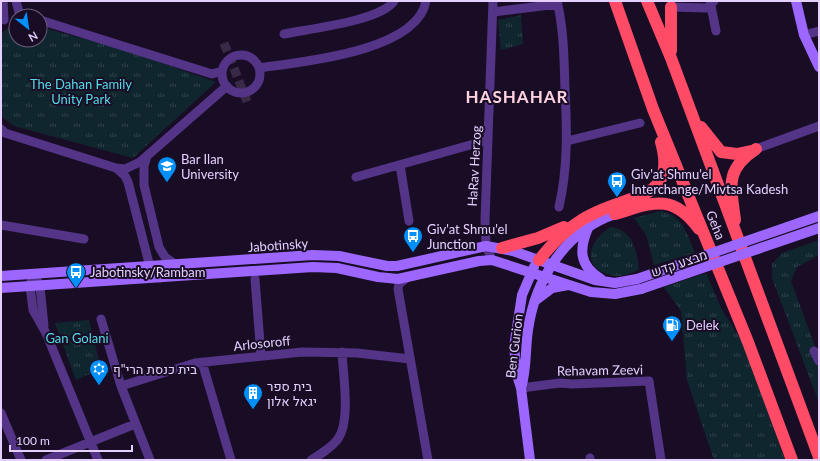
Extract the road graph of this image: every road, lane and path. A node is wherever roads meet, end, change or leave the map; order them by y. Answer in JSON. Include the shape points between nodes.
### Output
{"nodes":[{"id":1,"x":3,"y":1,"type":"edge"},
{"id":2,"x":394,"y":1,"type":"edge"},
{"id":3,"x":426,"y":1,"type":"edge"},
{"id":4,"x":493,"y":1,"type":"edge"},
{"id":5,"x":615,"y":1,"type":"edge"},
{"id":6,"x":647,"y":1,"type":"edge"},
{"id":7,"x":796,"y":1,"type":"edge"},
{"id":8,"x":558,"y":3,"type":"edge"},
{"id":9,"x":712,"y":3,"type":"edge"},
{"id":10,"x":671,"y":7,"type":"joint"},
{"id":11,"x":493,"y":12,"type":"junction"},
{"id":12,"x":2,"y":21,"type":"edge"},
{"id":13,"x":48,"y":23,"type":"edge"},
{"id":14,"x":716,"y":30,"type":"dead end"},
{"id":15,"x":819,"y":31,"type":"edge"},
{"id":16,"x":284,"y":34,"type":"dead end"},
{"id":17,"x":804,"y":35,"type":"junction"},
{"id":18,"x":671,"y":58,"type":"junction"},
{"id":19,"x":819,"y":67,"type":"edge"},
{"id":20,"x":259,"y":68,"type":"junction"},
{"id":21,"x":222,"y":71,"type":"junction"},
{"id":22,"x":227,"y":86,"type":"junction"},
{"id":23,"x":686,"y":100,"type":"junction"},
{"id":24,"x":653,"y":109,"type":"junction"},
{"id":25,"x":640,"y":123,"type":"dead end"},
{"id":26,"x":819,"y":126,"type":"edge"},
{"id":27,"x":1,"y":129,"type":"edge"},
{"id":28,"x":488,"y":140,"type":"junction"},
{"id":29,"x":567,"y":141,"type":"junction"},
{"id":30,"x":756,"y":149,"type":"junction"},
{"id":31,"x":148,"y":156,"type":"junction"},
{"id":32,"x":400,"y":165,"type":"junction"},
{"id":33,"x":116,"y":168,"type":"junction"},
{"id":34,"x":356,"y":177,"type":"dead end"},
{"id":35,"x":559,"y":207,"type":"dead end"},
{"id":36,"x":615,"y":214,"type":"joint"},
{"id":37,"x":819,"y":216,"type":"edge"},
{"id":38,"x":409,"y":221,"type":"dead end"},
{"id":39,"x":585,"y":222,"type":"junction"},
{"id":40,"x":1,"y":225,"type":"edge"},
{"id":41,"x":819,"y":228,"type":"edge"},
{"id":42,"x":84,"y":240,"type":"dead end"},
{"id":43,"x":738,"y":241,"type":"junction"},
{"id":44,"x":708,"y":242,"type":"junction"},
{"id":45,"x":144,"y":243,"type":"junction"},
{"id":46,"x":486,"y":246,"type":"junction"},
{"id":47,"x":502,"y":248,"type":"junction"},
{"id":48,"x":492,"y":260,"type":"junction"},
{"id":49,"x":539,"y":260,"type":"junction"},
{"id":50,"x":552,"y":264,"type":"junction"},
{"id":51,"x":176,"y":265,"type":"junction"},
{"id":52,"x":512,"y":265,"type":"junction"},
{"id":53,"x":150,"y":266,"type":"junction"},
{"id":54,"x":131,"y":268,"type":"junction"},
{"id":55,"x":531,"y":272,"type":"junction"},
{"id":56,"x":33,"y":274,"type":"junction"},
{"id":57,"x":1,"y":276,"type":"edge"},
{"id":58,"x":408,"y":277,"type":"junction"},
{"id":59,"x":545,"y":277,"type":"junction"},
{"id":60,"x":160,"y":278,"type":"junction"},
{"id":61,"x":255,"y":279,"type":"dead end"},
{"id":62,"x":606,"y":282,"type":"junction"},
{"id":63,"x":526,"y":284,"type":"junction"},
{"id":64,"x":569,"y":285,"type":"junction"},
{"id":65,"x":35,"y":286,"type":"junction"},
{"id":66,"x":1,"y":288,"type":"edge"},
{"id":67,"x":532,"y":307,"type":"junction"},
{"id":68,"x":101,"y":319,"type":"dead end"},
{"id":69,"x":814,"y":351,"type":"dead end"},
{"id":70,"x":342,"y":352,"type":"junction"},
{"id":71,"x":261,"y":356,"type":"junction"},
{"id":72,"x":410,"y":359,"type":"junction"},
{"id":73,"x":819,"y":361,"type":"edge"},
{"id":74,"x":202,"y":362,"type":"junction"},
{"id":75,"x":120,"y":386,"type":"junction"},
{"id":76,"x":521,"y":388,"type":"junction"},
{"id":77,"x":1,"y":413,"type":"edge"},
{"id":78,"x":135,"y":424,"type":"junction"},
{"id":79,"x":91,"y":442,"type":"junction"},
{"id":80,"x":819,"y":457,"type":"edge"},
{"id":81,"x":21,"y":460,"type":"edge"},
{"id":82,"x":46,"y":460,"type":"edge"},
{"id":83,"x":98,"y":460,"type":"edge"},
{"id":84,"x":150,"y":460,"type":"edge"},
{"id":85,"x":231,"y":460,"type":"edge"},
{"id":86,"x":311,"y":460,"type":"edge"},
{"id":87,"x":428,"y":460,"type":"edge"},
{"id":88,"x":530,"y":460,"type":"edge"},
{"id":89,"x":661,"y":460,"type":"edge"},
{"id":90,"x":792,"y":460,"type":"edge"}],
"edges":[{"from":1,"to":12,"type":"street"},
{"from":2,"to":16,"type":"street","via":[[391,6],[378,13],[355,20]]},
{"from":3,"to":20,"type":"street","via":[[415,22],[403,32],[378,44],[327,58]]},
{"from":4,"to":11,"type":"street","name":"HaRav Herzog"},
{"from":5,"to":24,"type":"highway","name":"Geha"},
{"from":6,"to":18,"type":"highway","name":"Geha"},
{"from":7,"to":17,"type":"street"},
{"from":8,"to":11,"type":"street"},
{"from":8,"to":29,"type":"street","via":[[564,54]]},
{"from":9,"to":10,"type":"street","via":[[707,8]]},
{"from":9,"to":14,"type":"street"},
{"from":10,"to":18,"type":"highway"},
{"from":11,"to":28,"type":"street","name":"HaRav Herzog"},
{"from":13,"to":21,"type":"street","via":[[212,74]]},
{"from":15,"to":17,"type":"street"},
{"from":17,"to":19,"type":"street"},
{"from":18,"to":23,"type":"highway","name":"Geha"},
{"from":20,"to":21,"type":"street","via":[[251,58],[239,55],[228,60]]},
{"from":20,"to":22,"type":"street","via":[[257,83],[250,90],[240,92]]},
{"from":21,"to":22,"type":"street"},
{"from":22,"to":31,"type":"street"},
{"from":23,"to":30,"type":"highway","via":[[703,130],[720,152],[737,154]]},
{"from":23,"to":43,"type":"highway","name":"Geha"},
{"from":24,"to":39,"type":"highway","via":[[664,154],[664,175],[660,183],[646,194],[601,209]]},
{"from":24,"to":44,"type":"highway","name":"Geha"},
{"from":25,"to":29,"type":"street"},
{"from":26,"to":30,"type":"street"},
{"from":27,"to":33,"type":"street","via":[[4,133]]},
{"from":28,"to":32,"type":"street"},
{"from":28,"to":46,"type":"street","name":"HaRav Herzog","via":[[485,180]]},
{"from":29,"to":35,"type":"street","via":[[565,181]]},
{"from":30,"to":43,"type":"highway","via":[[736,167],[732,181]]},
{"from":31,"to":33,"type":"street","via":[[125,169]]},
{"from":31,"to":51,"type":"street","via":[[144,166],[144,185],[159,247],[165,258]]},
{"from":32,"to":34,"type":"street"},
{"from":32,"to":38,"type":"street"},
{"from":33,"to":45,"type":"street","via":[[128,182]]},
{"from":36,"to":39,"type":"street","name":"Ben Gurion"},
{"from":36,"to":44,"type":"highway","via":[[651,204],[670,204],[686,214]]},
{"from":37,"to":62,"type":"street","name":"מבצע קדש","bridge":true,"via":[[637,279]]},
{"from":39,"to":47,"type":"highway"},
{"from":39,"to":49,"type":"highway","via":[[561,235]]},
{"from":39,"to":50,"type":"street","name":"Ben Gurion"},
{"from":39,"to":62,"type":"street","via":[[583,257],[592,272]]},
{"from":40,"to":42,"type":"street"},
{"from":41,"to":64,"type":"street","name":"מבצע קדש","bridge":true,"via":[[641,289],[605,294]]},
{"from":43,"to":80,"type":"highway","name":"Geha"},
{"from":44,"to":90,"type":"highway","name":"Geha"},
{"from":45,"to":53,"type":"street"},
{"from":45,"to":54,"type":"street","via":[[141,259]]},
{"from":46,"to":47,"type":"street","name":"Jabotinsky"},
{"from":46,"to":48,"type":"street","name":"HaRav Herzog"},
{"from":46,"to":51,"type":"street","name":"Jabotinsky","via":[[397,266],[339,256],[313,255]]},
{"from":47,"to":49,"type":"street","name":"Jabotinsky"},
{"from":48,"to":52,"type":"street","name":"Jabotinsky"},
{"from":48,"to":58,"type":"street","name":"Jabotinsky"},
{"from":49,"to":50,"type":"street","name":"Jabotinsky"},
{"from":49,"to":55,"type":"street","name":"Ben Gurion"},
{"from":50,"to":59,"type":"street","name":"Ben Gurion"},
{"from":50,"to":62,"type":"street","name":"מבצע קדש"},
{"from":51,"to":53,"type":"street","name":"Jabotinsky"},
{"from":52,"to":55,"type":"street","name":"Jabotinsky"},
{"from":52,"to":63,"type":"street"},
{"from":53,"to":54,"type":"street","name":"Jabotinsky"},
{"from":53,"to":60,"type":"street"},
{"from":54,"to":56,"type":"street","name":"Jabotinsky"},
{"from":55,"to":59,"type":"street","name":"Jabotinsky"},
{"from":55,"to":63,"type":"street","name":"Ben Gurion"},
{"from":56,"to":57,"type":"street","name":"Jabotinsky"},
{"from":56,"to":65,"type":"street"},
{"from":58,"to":60,"type":"street","name":"Jabotinsky","via":[[389,279],[337,268],[313,267]]},
{"from":58,"to":72,"type":"street","via":[[399,284],[398,289]]},
{"from":59,"to":64,"type":"street","name":"מבצע קדש"},
{"from":59,"to":67,"type":"street","name":"Ben Gurion"},
{"from":60,"to":65,"type":"street","name":"Jabotinsky"},
{"from":61,"to":71,"type":"street"},
{"from":63,"to":76,"type":"street","name":"Ben Gurion","via":[[519,310],[514,347]]},
{"from":64,"to":67,"type":"street","via":[[552,288],[536,300]]},
{"from":65,"to":66,"type":"street","name":"Jabotinsky"},
{"from":65,"to":79,"type":"street","via":[[33,310],[46,333]]},
{"from":67,"to":76,"type":"street","name":"Ben Gurion","via":[[526,374]]},
{"from":68,"to":75,"type":"street"},
{"from":69,"to":73,"type":"street"},
{"from":70,"to":71,"type":"street","name":"Arlosoroff"},
{"from":70,"to":72,"type":"street","name":"Arlosoroff"},
{"from":70,"to":86,"type":"street","via":[[345,421],[339,438],[328,450]]},
{"from":71,"to":74,"type":"street","name":"Arlosoroff"},
{"from":72,"to":87,"type":"street"},
{"from":74,"to":75,"type":"street","name":"Arlosoroff"},
{"from":74,"to":85,"type":"street"},
{"from":75,"to":78,"type":"street"},
{"from":76,"to":88,"type":"street","name":"Ben Gurion"},
{"from":76,"to":89,"type":"street","name":"Rehavam Zeevi","via":[[560,383],[649,381]]},
{"from":77,"to":81,"type":"street"},
{"from":78,"to":79,"type":"street"},
{"from":78,"to":84,"type":"street"},
{"from":79,"to":82,"type":"street"},
{"from":79,"to":83,"type":"street"}]}
